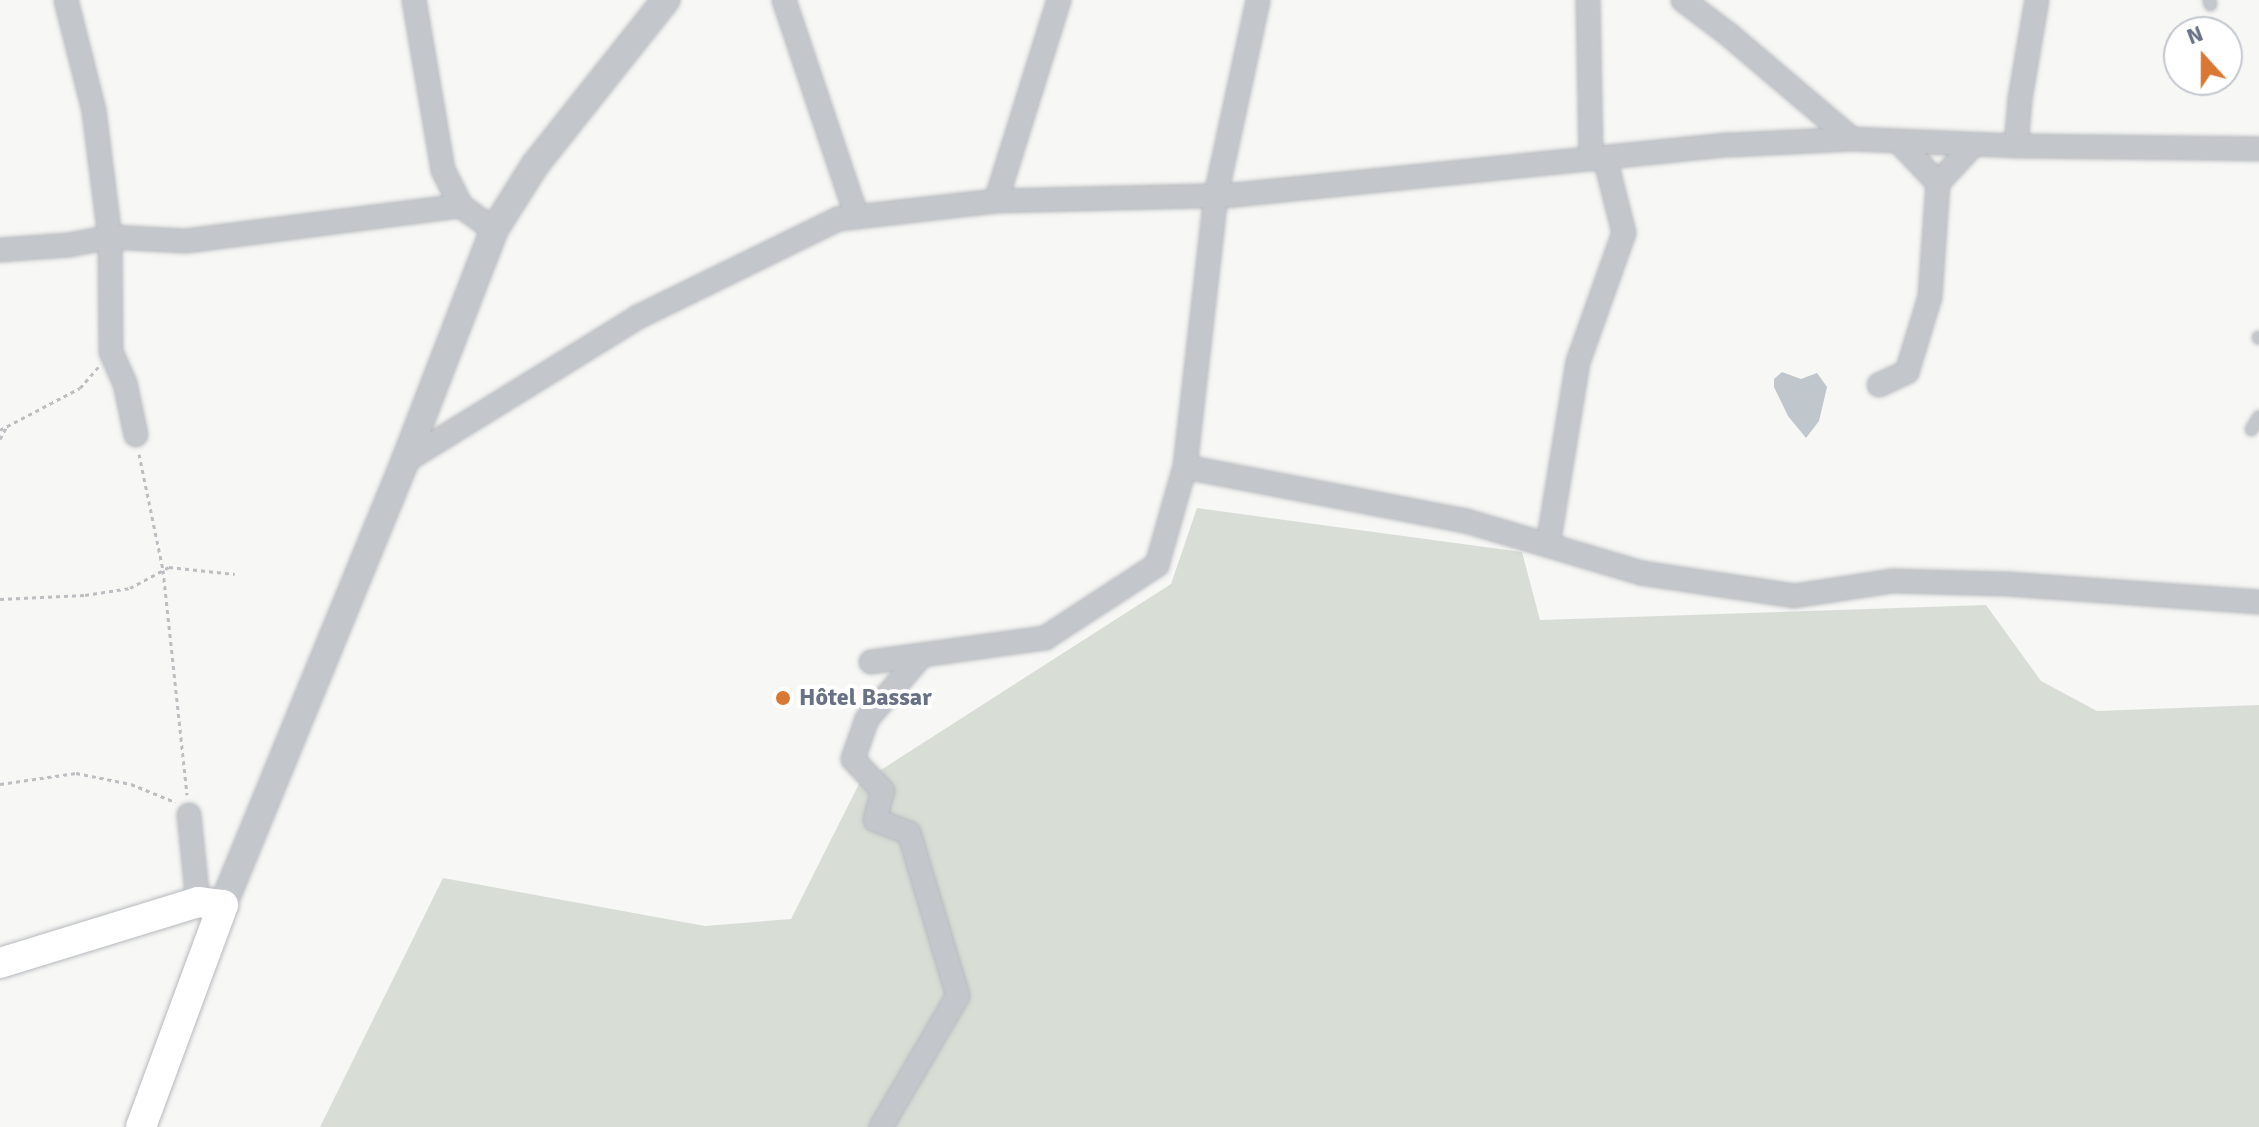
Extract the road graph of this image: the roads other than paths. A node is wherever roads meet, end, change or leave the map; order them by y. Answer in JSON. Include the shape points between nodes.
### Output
{"nodes":[{"id":1,"x":66,"y":0,"type":"edge"},
{"id":2,"x":414,"y":0,"type":"edge"},
{"id":3,"x":666,"y":0,"type":"edge"},
{"id":4,"x":784,"y":0,"type":"edge"},
{"id":5,"x":1059,"y":0,"type":"edge"},
{"id":6,"x":1258,"y":0,"type":"edge"},
{"id":7,"x":1588,"y":0,"type":"edge"},
{"id":8,"x":1683,"y":0,"type":"edge"},
{"id":9,"x":2037,"y":0,"type":"edge"},
{"id":10,"x":1852,"y":139,"type":"junction"},
{"id":11,"x":1899,"y":142,"type":"junction"},
{"id":12,"x":1973,"y":145,"type":"junction"},
{"id":13,"x":2016,"y":146,"type":"junction"},
{"id":14,"x":2259,"y":149,"type":"edge"},
{"id":15,"x":1598,"y":158,"type":"junction"},
{"id":16,"x":1938,"y":183,"type":"junction"},
{"id":17,"x":1216,"y":195,"type":"junction"},
{"id":18,"x":996,"y":201,"type":"junction"},
{"id":19,"x":461,"y":206,"type":"junction"},
{"id":20,"x":857,"y":217,"type":"junction"},
{"id":21,"x":494,"y":230,"type":"junction"},
{"id":22,"x":110,"y":237,"type":"junction"},
{"id":23,"x":0,"y":250,"type":"edge"},
{"id":24,"x":1879,"y":385,"type":"dead end"},
{"id":25,"x":2259,"y":416,"type":"edge"},
{"id":26,"x":2251,"y":429,"type":"dead end"},
{"id":27,"x":136,"y":435,"type":"road end"},
{"id":28,"x":405,"y":461,"type":"junction"},
{"id":29,"x":1185,"y":467,"type":"junction"},
{"id":30,"x":1548,"y":545,"type":"junction"},
{"id":31,"x":2259,"y":602,"type":"edge"},
{"id":32,"x":922,"y":655,"type":"junction"},
{"id":33,"x":871,"y":662,"type":"dead end"},
{"id":34,"x":189,"y":815,"type":"road end"},
{"id":35,"x":211,"y":903,"type":"junction"},
{"id":36,"x":0,"y":963,"type":"edge"},
{"id":37,"x":141,"y":1127,"type":"edge"},
{"id":38,"x":881,"y":1127,"type":"edge"}],
"edges":[{"from":1,"to":22,"type":"street","via":[[94,111]]},
{"from":2,"to":19,"type":"street","via":[[443,170]]},
{"from":3,"to":21,"type":"street","via":[[535,165]]},
{"from":4,"to":20,"type":"street"},
{"from":5,"to":18,"type":"street"},
{"from":6,"to":17,"type":"street"},
{"from":7,"to":15,"type":"street"},
{"from":8,"to":10,"type":"street"},
{"from":9,"to":13,"type":"street"},
{"from":10,"to":11,"type":"street"},
{"from":10,"to":15,"type":"street"},
{"from":11,"to":12,"type":"street"},
{"from":11,"to":16,"type":"street"},
{"from":12,"to":13,"type":"street"},
{"from":12,"to":16,"type":"street"},
{"from":13,"to":14,"type":"street"},
{"from":15,"to":17,"type":"street"},
{"from":15,"to":30,"type":"street","via":[[1624,233],[1578,362]]},
{"from":16,"to":24,"type":"street","via":[[1930,297],[1907,372]]},
{"from":17,"to":18,"type":"street"},
{"from":17,"to":29,"type":"street"},
{"from":18,"to":20,"type":"street"},
{"from":19,"to":21,"type":"street"},
{"from":19,"to":22,"type":"street","via":[[186,241]]},
{"from":20,"to":28,"type":"street","via":[[838,219],[638,317]]},
{"from":21,"to":28,"type":"street"},
{"from":22,"to":23,"type":"street"},
{"from":22,"to":27,"type":"street","via":[[111,352],[125,383]]},
{"from":25,"to":26,"type":"lane"},
{"from":28,"to":35,"type":"street"},
{"from":29,"to":30,"type":"street","via":[[1466,521]]},
{"from":29,"to":32,"type":"street","via":[[1157,565],[1045,638]]},
{"from":30,"to":31,"type":"street","via":[[1641,573],[1794,596],[1892,581]]},
{"from":32,"to":33,"type":"street"},
{"from":32,"to":38,"type":"street","via":[[867,719],[853,759],[883,791],[875,820],[909,833],[958,996]]},
{"from":34,"to":35,"type":"street"},
{"from":35,"to":36,"type":"main road"},
{"from":35,"to":37,"type":"main road"}]}
